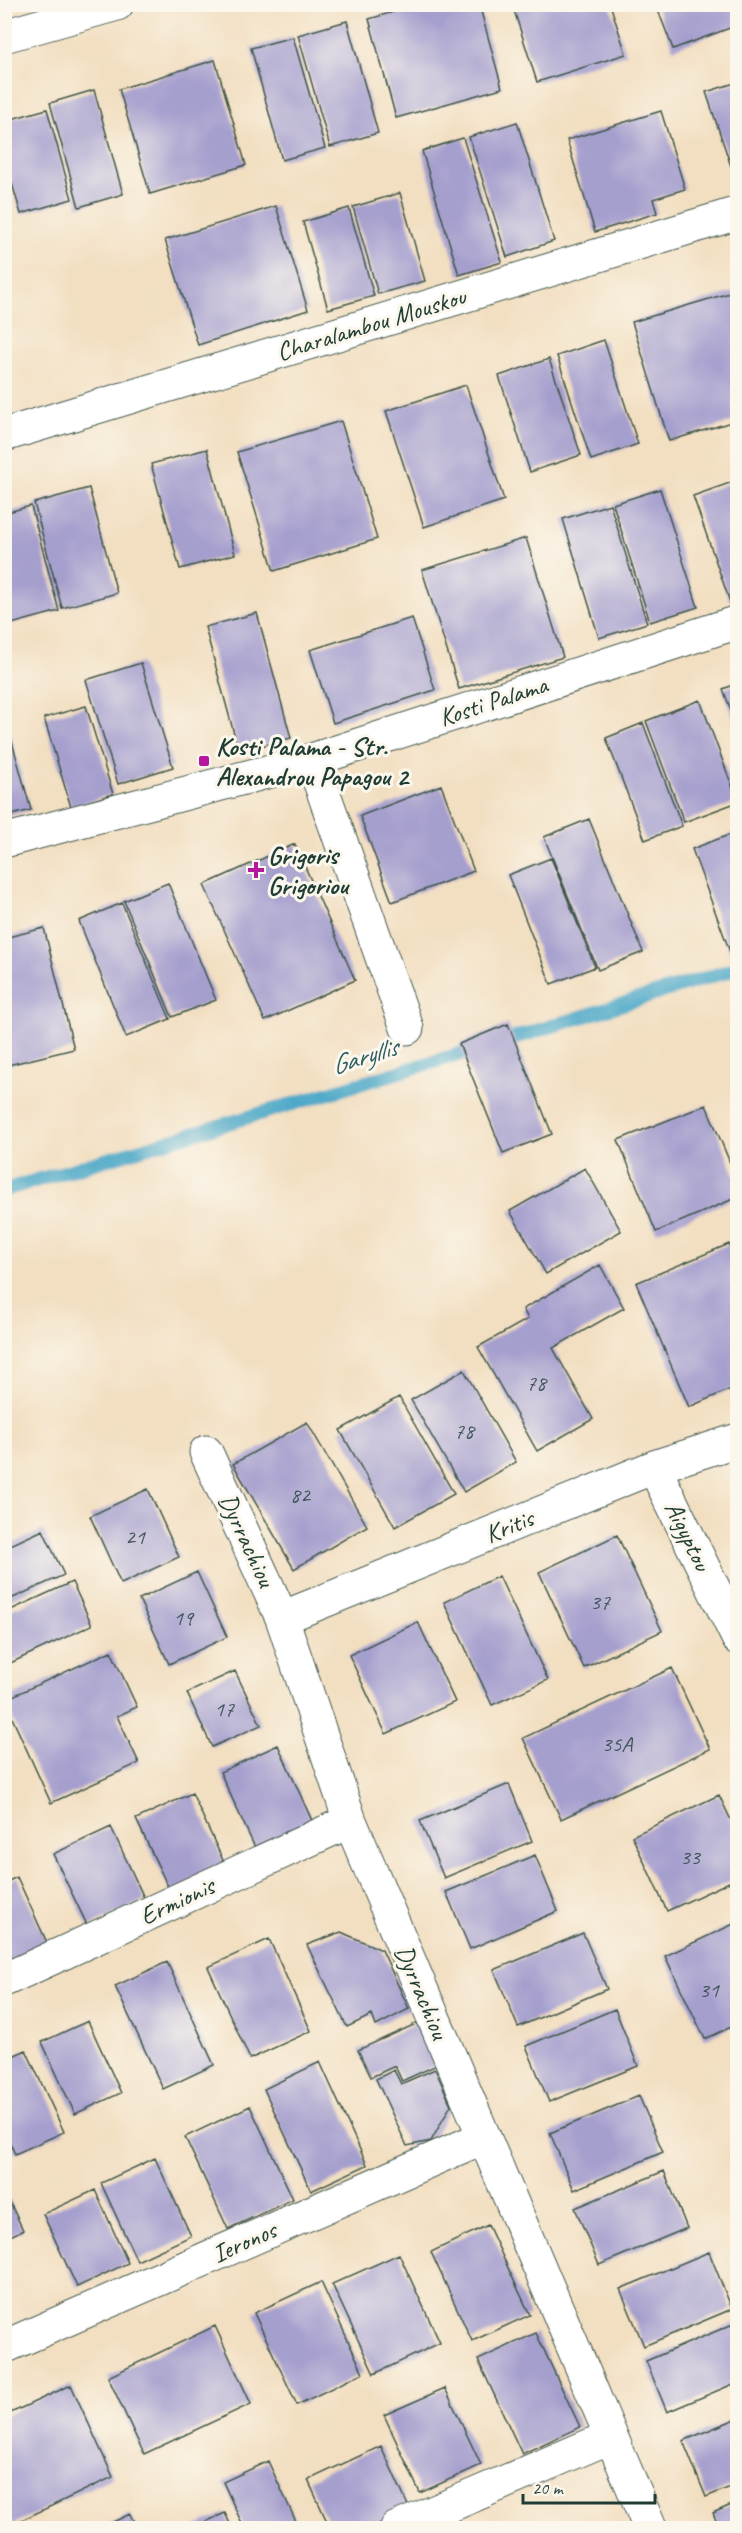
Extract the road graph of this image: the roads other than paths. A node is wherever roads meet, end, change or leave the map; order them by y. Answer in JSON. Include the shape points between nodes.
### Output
{"nodes":[{"id":1,"x":117,"y":4,"type":"edge"},
{"id":2,"x":4,"y":36,"type":"edge"},
{"id":3,"x":738,"y":213,"type":"edge"},
{"id":4,"x":4,"y":435,"type":"edge"},
{"id":5,"x":738,"y":622,"type":"edge"},
{"id":6,"x":312,"y":760,"type":"junction"},
{"id":7,"x":4,"y":841,"type":"edge"},
{"id":8,"x":407,"y":1028,"type":"dead end"},
{"id":9,"x":738,"y":1440,"type":"edge"},
{"id":10,"x":206,"y":1452,"type":"dead end"},
{"id":11,"x":654,"y":1467,"type":"junction"},
{"id":12,"x":282,"y":1618,"type":"junction"},
{"id":13,"x":738,"y":1638,"type":"edge"},
{"id":14,"x":350,"y":1821,"type":"junction"},
{"id":15,"x":4,"y":1980,"type":"edge"},
{"id":16,"x":484,"y":2137,"type":"junction"},
{"id":17,"x":4,"y":2347,"type":"edge"},
{"id":18,"x":610,"y":2437,"type":"junction"},
{"id":19,"x":397,"y":2529,"type":"edge"},
{"id":20,"x":650,"y":2529,"type":"edge"}],
"edges":[{"from":1,"to":2,"type":"street"},
{"from":3,"to":4,"type":"street","name":"Charalambou Mouskou"},
{"from":5,"to":6,"type":"street","name":"Kosti Palama"},
{"from":6,"to":7,"type":"street","name":"Kosti Palama"},
{"from":6,"to":8,"type":"street"},
{"from":9,"to":11,"type":"street","name":"Kritis"},
{"from":10,"to":12,"type":"street","name":"Dyrrachiou"},
{"from":11,"to":12,"type":"street","name":"Kritis"},
{"from":11,"to":13,"type":"street","name":"Aigyptou"},
{"from":12,"to":14,"type":"street","name":"Dyrrachiou"},
{"from":14,"to":15,"type":"street","name":"Ermionis"},
{"from":14,"to":16,"type":"street","name":"Dyrrachiou"},
{"from":16,"to":17,"type":"street","name":"Ieronos"},
{"from":16,"to":18,"type":"street","name":"Dyrrachiou"},
{"from":18,"to":19,"type":"street"},
{"from":18,"to":20,"type":"street","name":"Dyrrachiou"}]}
